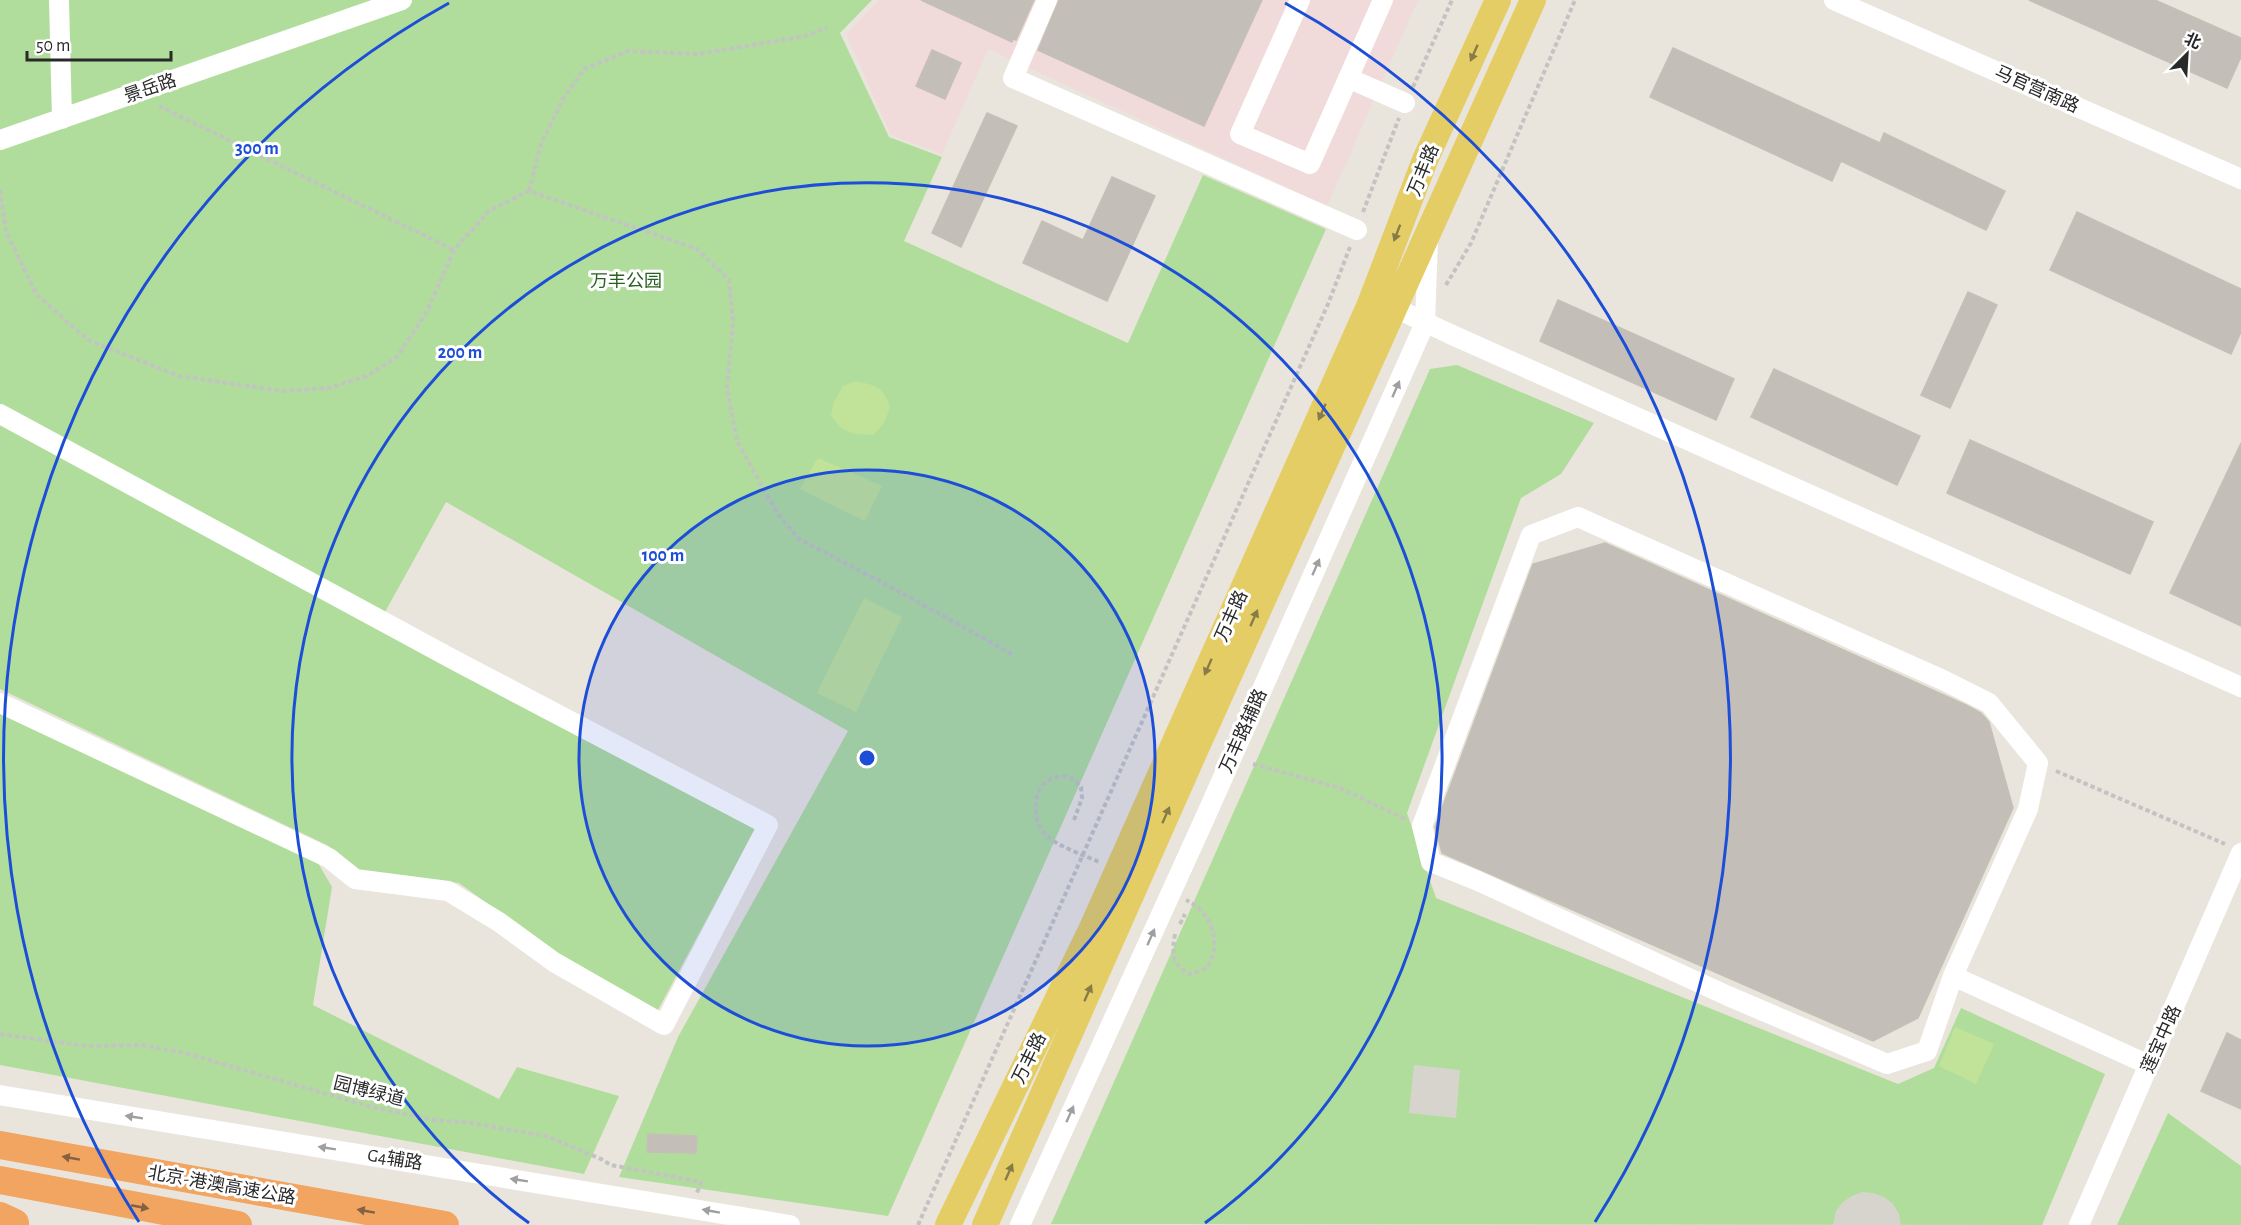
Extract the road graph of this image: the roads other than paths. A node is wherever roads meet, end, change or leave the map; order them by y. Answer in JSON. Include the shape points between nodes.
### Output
{"nodes":[{"id":1,"x":59,"y":0,"type":"edge"},
{"id":2,"x":402,"y":0,"type":"edge"},
{"id":3,"x":1047,"y":0,"type":"edge"},
{"id":4,"x":1300,"y":0,"type":"edge"},
{"id":5,"x":1383,"y":0,"type":"edge"},
{"id":6,"x":1498,"y":0,"type":"edge"},
{"id":7,"x":1533,"y":0,"type":"edge"},
{"id":8,"x":1834,"y":0,"type":"edge"},
{"id":9,"x":1348,"y":78,"type":"junction"},
{"id":10,"x":1405,"y":102,"type":"road end"},
{"id":11,"x":62,"y":119,"type":"junction"},
{"id":12,"x":0,"y":140,"type":"edge"},
{"id":13,"x":2241,"y":179,"type":"edge"},
{"id":14,"x":1429,"y":228,"type":"junction"},
{"id":15,"x":1357,"y":230,"type":"road end"},
{"id":16,"x":1393,"y":307,"type":"junction"},
{"id":17,"x":1425,"y":323,"type":"junction"},
{"id":18,"x":0,"y":414,"type":"edge"},
{"id":19,"x":2241,"y":687,"type":"edge"},
{"id":20,"x":0,"y":703,"type":"edge"},
{"id":21,"x":2236,"y":849,"type":"edge"},
{"id":22,"x":1953,"y":976,"type":"junction"},
{"id":23,"x":2149,"y":1065,"type":"junction"},
{"id":24,"x":0,"y":1095,"type":"edge"},
{"id":25,"x":0,"y":1145,"type":"edge"},
{"id":26,"x":0,"y":1180,"type":"edge"},
{"id":27,"x":238,"y":1225,"type":"edge"},
{"id":28,"x":445,"y":1225,"type":"edge"},
{"id":29,"x":790,"y":1225,"type":"edge"},
{"id":30,"x":948,"y":1225,"type":"edge"},
{"id":31,"x":985,"y":1225,"type":"edge"},
{"id":32,"x":1020,"y":1225,"type":"edge"},
{"id":33,"x":2079,"y":1225,"type":"edge"}],
"edges":[{"from":1,"to":11,"type":"street"},
{"from":2,"to":11,"type":"street","name":"景岳路"},
{"from":3,"to":15,"type":"street","via":[[1013,78]]},
{"from":4,"to":9,"type":"street","via":[[1240,134],[1310,164]]},
{"from":5,"to":9,"type":"street"},
{"from":6,"to":30,"type":"main road","name":"万丰路","one_way":true,"via":[[1425,160],[1370,304],[1101,909]]},
{"from":7,"to":14,"type":"main road","name":"万丰路"},
{"from":8,"to":13,"type":"street","name":"马官营南路"},
{"from":9,"to":10,"type":"street"},
{"from":11,"to":12,"type":"street","name":"景岳路"},
{"from":14,"to":16,"type":"main road","name":"万丰路"},
{"from":14,"to":17,"type":"street","name":"万丰路辅路"},
{"from":16,"to":17,"type":"street"},
{"from":31,"to":16,"type":"main road","name":"万丰路","one_way":true},
{"from":17,"to":19,"type":"street"},
{"from":32,"to":17,"type":"street","name":"万丰路辅路","one_way":true},
{"from":18,"to":20,"type":"street","via":[[768,825],[664,1025],[554,962],[448,891],[355,879],[329,858]]},
{"from":21,"to":23,"type":"street","name":"莲宝中路"},
{"from":22,"to":22,"type":"street","via":[[2028,809],[2038,763],[1989,703],[1578,517],[1531,535],[1422,826],[1431,862],[1887,1064],[1927,1051]]},
{"from":22,"to":23,"type":"street"},
{"from":23,"to":33,"type":"street","name":"莲宝中路"},
{"from":29,"to":24,"type":"street","name":"G4辅路","one_way":true},
{"from":28,"to":25,"type":"highway","name":"北京-港澳高速公路","one_way":true},
{"from":26,"to":27,"type":"highway","name":"北京-港澳高速公路","one_way":true}]}
